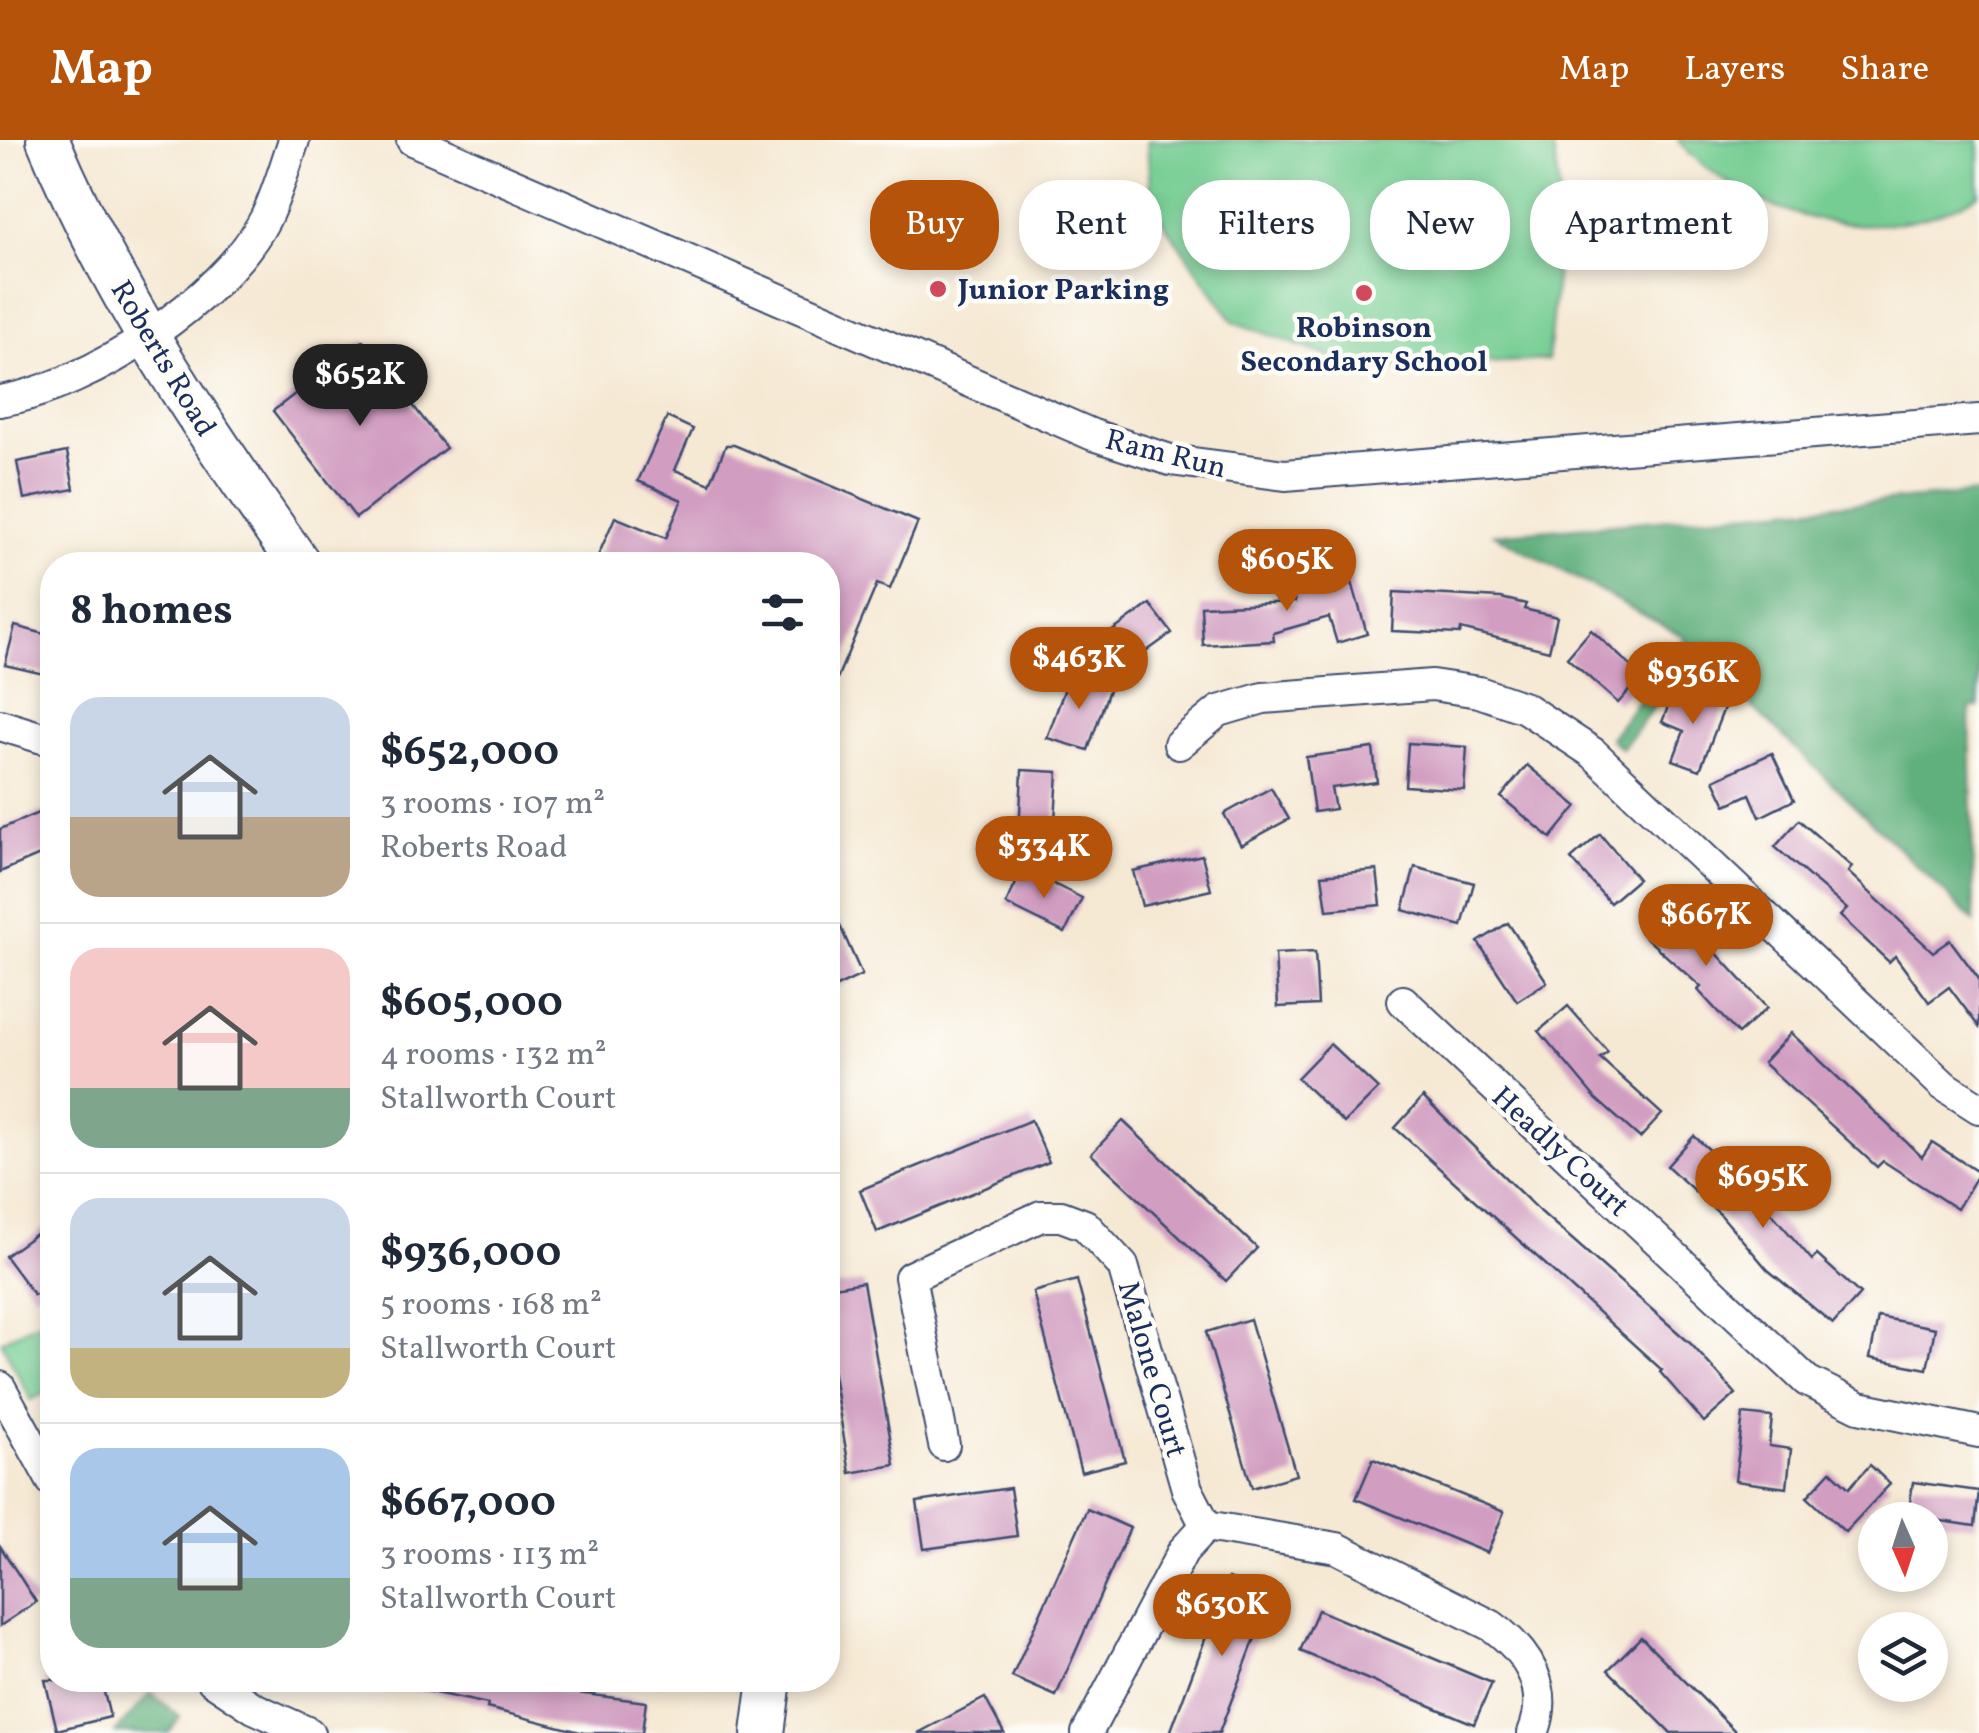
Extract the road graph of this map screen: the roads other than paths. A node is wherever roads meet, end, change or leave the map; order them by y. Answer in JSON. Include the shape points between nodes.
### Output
{"nodes":[{"id":1,"x":48,"y":140,"type":"edge"},
{"id":2,"x":294,"y":140,"type":"edge"},
{"id":3,"x":412,"y":140,"type":"edge"},
{"id":4,"x":150,"y":336,"type":"junction"},
{"id":5,"x":0,"y":401,"type":"edge"},
{"id":6,"x":1979,"y":420,"type":"edge"},
{"id":7,"x":291,"y":552,"type":"edge"},
{"id":8,"x":0,"y":725,"type":"edge"},
{"id":9,"x":40,"y":737,"type":"edge"},
{"id":10,"x":1179,"y":744,"type":"dead end"},
{"id":11,"x":1403,"y":1001,"type":"dead end"},
{"id":12,"x":1979,"y":1108,"type":"edge"},
{"id":13,"x":0,"y":1387,"type":"edge"},
{"id":14,"x":1979,"y":1432,"type":"edge"},
{"id":15,"x":944,"y":1444,"type":"dead end"},
{"id":16,"x":40,"y":1459,"type":"edge"},
{"id":17,"x":1206,"y":1526,"type":"junction"},
{"id":18,"x":230,"y":1692,"type":"edge"},
{"id":19,"x":768,"y":1692,"type":"edge"},
{"id":20,"x":309,"y":1733,"type":"edge"},
{"id":21,"x":763,"y":1733,"type":"edge"},
{"id":22,"x":1087,"y":1733,"type":"edge"},
{"id":23,"x":1533,"y":1733,"type":"edge"}],
"edges":[{"from":1,"to":4,"type":"main road","name":"Roberts Road","via":[[100,252]]},
{"from":2,"to":4,"type":"street","via":[[264,220],[229,269]]},
{"from":3,"to":6,"type":"street","name":"Ram Run","via":[[1094,435],[1170,460],[1286,475]]},
{"from":4,"to":5,"type":"street","via":[[56,385]]},
{"from":4,"to":7,"type":"main road","name":"Roberts Road"},
{"from":8,"to":9,"type":"street"},
{"from":10,"to":12,"type":"street","via":[[1219,711],[1263,698],[1432,686],[1479,692],[1524,708],[1593,752],[1943,1085]]},
{"from":11,"to":14,"type":"street","name":"Headly Court","via":[[1807,1381],[1860,1408]]},
{"from":13,"to":16,"type":"street"},
{"from":15,"to":17,"type":"street","name":"Malone Court","via":[[910,1277],[1041,1216],[1060,1216],[1086,1225],[1123,1266],[1188,1489]]},
{"from":17,"to":22,"type":"street","via":[[1183,1550]]},
{"from":17,"to":23,"type":"street","via":[[1337,1548],[1492,1626],[1514,1642],[1538,1684],[1541,1712]]},
{"from":18,"to":20,"type":"street"},
{"from":19,"to":21,"type":"main road"}]}
